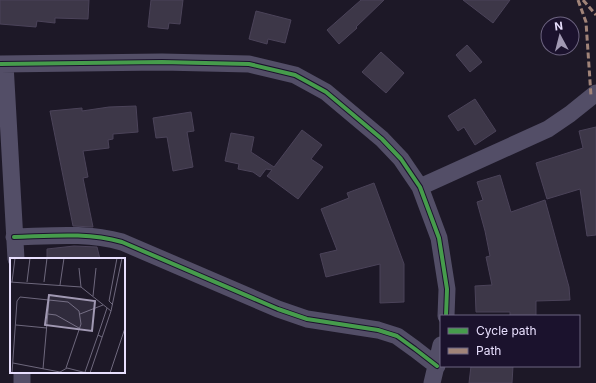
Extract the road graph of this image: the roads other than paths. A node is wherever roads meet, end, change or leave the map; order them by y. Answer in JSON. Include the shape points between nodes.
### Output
{"nodes":[{"id":1,"x":3,"y":64,"type":"edge"},
{"id":2,"x":596,"y":93,"type":"edge"},
{"id":3,"x":420,"y":187,"type":"junction"},
{"id":4,"x":14,"y":237,"type":"junction"},
{"id":5,"x":16,"y":258,"type":"edge"},
{"id":6,"x":446,"y":315,"type":"edge"},
{"id":7,"x":440,"y":350,"type":"edge"},
{"id":8,"x":437,"y":366,"type":"junction"},
{"id":9,"x":432,"y":383,"type":"edge"}],
"edges":[{"from":1,"to":3,"type":"street","via":[[249,64],[295,74],[326,92],[382,139],[401,159]]},
{"from":1,"to":4,"type":"street"},
{"from":2,"to":3,"type":"street","via":[[548,129]]},
{"from":3,"to":6,"type":"street","via":[[439,238],[447,289]]},
{"from":4,"to":5,"type":"street"},
{"from":4,"to":8,"type":"street","via":[[82,235],[122,242],[278,310],[307,319],[378,330],[397,336]]},
{"from":7,"to":8,"type":"street"},
{"from":8,"to":9,"type":"street"}]}
